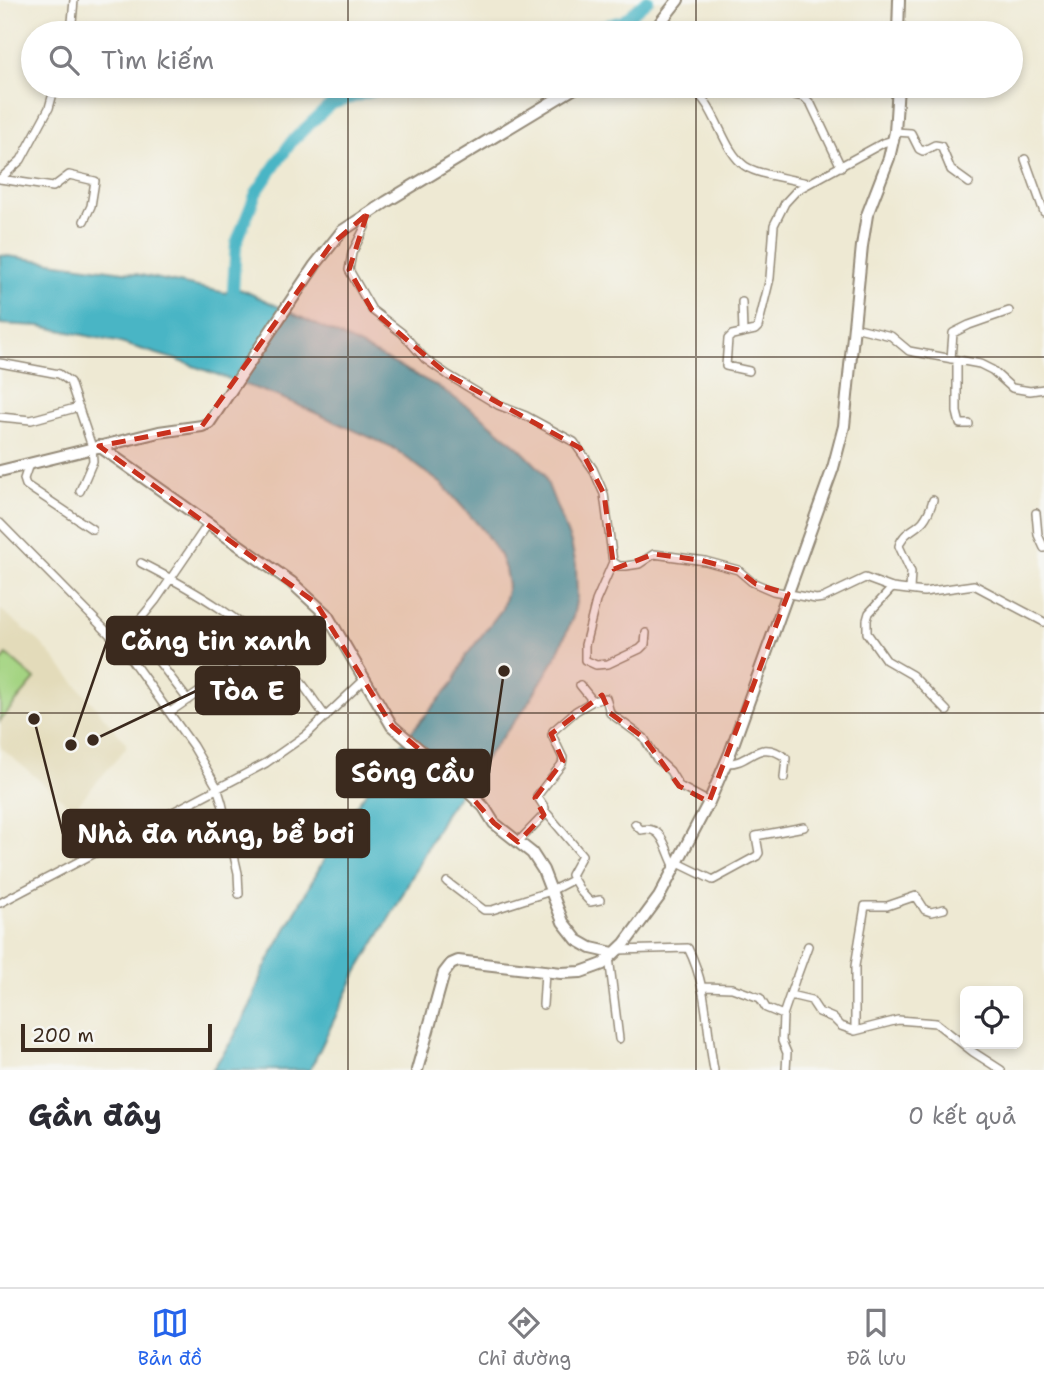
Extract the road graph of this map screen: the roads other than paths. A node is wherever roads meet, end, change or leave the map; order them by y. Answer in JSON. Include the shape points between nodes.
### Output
{"nodes":[{"id":1,"x":74,"y":0,"type":"edge"},
{"id":2,"x":678,"y":0,"type":"edge"},
{"id":3,"x":899,"y":0,"type":"edge"},
{"id":4,"x":72,"y":21,"type":"edge"},
{"id":5,"x":661,"y":21,"type":"edge"},
{"id":6,"x":898,"y":21,"type":"edge"},
{"id":7,"x":52,"y":98,"type":"edge"},
{"id":8,"x":558,"y":98,"type":"edge"},
{"id":9,"x":702,"y":98,"type":"edge"},
{"id":10,"x":805,"y":98,"type":"edge"},
{"id":11,"x":897,"y":98,"type":"edge"},
{"id":12,"x":894,"y":136,"type":"junction"},
{"id":13,"x":1025,"y":159,"type":"dead end"},
{"id":14,"x":841,"y":167,"type":"junction"},
{"id":15,"x":0,"y":179,"type":"edge"},
{"id":16,"x":808,"y":183,"type":"junction"},
{"id":17,"x":969,"y":183,"type":"dead end"},
{"id":18,"x":1044,"y":212,"type":"edge"},
{"id":19,"x":367,"y":214,"type":"junction"},
{"id":20,"x":84,"y":221,"type":"dead end"},
{"id":21,"x":742,"y":302,"type":"dead end"},
{"id":22,"x":1009,"y":311,"type":"dead end"},
{"id":23,"x":854,"y":327,"type":"junction"},
{"id":24,"x":743,"y":333,"type":"junction"},
{"id":25,"x":954,"y":359,"type":"junction"},
{"id":26,"x":0,"y":363,"type":"edge"},
{"id":27,"x":749,"y":371,"type":"dead end"},
{"id":28,"x":1044,"y":389,"type":"edge"},
{"id":29,"x":79,"y":407,"type":"junction"},
{"id":30,"x":0,"y":417,"type":"edge"},
{"id":31,"x":969,"y":424,"type":"dead end"},
{"id":32,"x":95,"y":447,"type":"junction"},
{"id":33,"x":29,"y":463,"type":"junction"},
{"id":34,"x":0,"y":471,"type":"edge"},
{"id":35,"x":80,"y":491,"type":"dead end"},
{"id":36,"x":933,"y":500,"type":"dead end"},
{"id":37,"x":1036,"y":513,"type":"dead end"},
{"id":38,"x":0,"y":523,"type":"edge"},
{"id":39,"x":208,"y":524,"type":"junction"},
{"id":40,"x":92,"y":529,"type":"dead end"},
{"id":41,"x":1044,"y":548,"type":"edge"},
{"id":42,"x":613,"y":562,"type":"junction"},
{"id":43,"x":141,"y":563,"type":"dead end"},
{"id":44,"x":171,"y":578,"type":"junction"},
{"id":45,"x":892,"y":588,"type":"junction"},
{"id":46,"x":910,"y":590,"type":"junction"},
{"id":47,"x":788,"y":594,"type":"junction"},
{"id":48,"x":1044,"y":622,"type":"edge"},
{"id":49,"x":646,"y":633,"type":"dead end"},
{"id":50,"x":258,"y":636,"type":"junction"},
{"id":51,"x":364,"y":680,"type":"junction"},
{"id":52,"x":580,"y":685,"type":"dead end"},
{"id":53,"x":188,"y":700,"type":"junction"},
{"id":54,"x":593,"y":701,"type":"junction"},
{"id":55,"x":947,"y":711,"type":"dead end"},
{"id":56,"x":170,"y":712,"type":"junction"},
{"id":57,"x":326,"y":717,"type":"junction"},
{"id":58,"x":726,"y":763,"type":"junction"},
{"id":59,"x":784,"y":778,"type":"dead end"},
{"id":60,"x":217,"y":787,"type":"junction"},
{"id":61,"x":709,"y":802,"type":"junction"},
{"id":62,"x":545,"y":811,"type":"junction"},
{"id":63,"x":635,"y":824,"type":"dead end"},
{"id":64,"x":804,"y":827,"type":"dead end"},
{"id":65,"x":518,"y":842,"type":"junction"},
{"id":66,"x":676,"y":865,"type":"junction"},
{"id":67,"x":572,"y":880,"type":"junction"},
{"id":68,"x":447,"y":882,"type":"dead end"},
{"id":69,"x":551,"y":891,"type":"junction"},
{"id":70,"x":239,"y":894,"type":"dead end"},
{"id":71,"x":600,"y":900,"type":"dead end"},
{"id":72,"x":0,"y":903,"type":"edge"},
{"id":73,"x":944,"y":909,"type":"dead end"},
{"id":74,"x":808,"y":946,"type":"dead end"},
{"id":75,"x":613,"y":954,"type":"junction"},
{"id":76,"x":545,"y":972,"type":"junction"},
{"id":77,"x":704,"y":987,"type":"junction"},
{"id":78,"x":790,"y":995,"type":"junction"},
{"id":79,"x":543,"y":1005,"type":"dead end"},
{"id":80,"x":783,"y":1015,"type":"junction"},
{"id":81,"x":855,"y":1031,"type":"junction"},
{"id":82,"x":620,"y":1039,"type":"dead end"},
{"id":83,"x":416,"y":1070,"type":"edge"},
{"id":84,"x":714,"y":1070,"type":"edge"},
{"id":85,"x":786,"y":1070,"type":"edge"},
{"id":86,"x":1001,"y":1070,"type":"edge"}],
"edges":[{"from":1,"to":4,"type":"street"},
{"from":2,"to":5,"type":"street"},
{"from":3,"to":6,"type":"street"},
{"from":7,"to":15,"type":"street","via":[[21,160]]},
{"from":8,"to":19,"type":"street"},
{"from":9,"to":16,"type":"street","via":[[745,166]]},
{"from":10,"to":14,"type":"street"},
{"from":11,"to":12,"type":"street"},
{"from":12,"to":14,"type":"street"},
{"from":12,"to":17,"type":"street","via":[[913,134],[923,151],[941,146],[951,170]]},
{"from":12,"to":23,"type":"street","via":[[867,215]]},
{"from":13,"to":18,"type":"street"},
{"from":14,"to":16,"type":"street"},
{"from":15,"to":20,"type":"street","via":[[50,187],[69,175],[95,181]]},
{"from":16,"to":24,"type":"street","via":[[776,217],[770,278],[758,327]]},
{"from":19,"to":32,"type":"street","via":[[342,231],[316,265],[212,420],[202,426]]},
{"from":19,"to":42,"type":"street","via":[[349,270],[372,310],[440,369],[580,448],[604,494]]},
{"from":21,"to":24,"type":"street"},
{"from":22,"to":25,"type":"street","via":[[953,333]]},
{"from":23,"to":25,"type":"street","via":[[891,336],[909,351]]},
{"from":23,"to":47,"type":"street","via":[[844,426]]},
{"from":24,"to":27,"type":"street","via":[[728,339],[726,364]]},
{"from":25,"to":28,"type":"street","via":[[987,367],[1012,388]]},
{"from":25,"to":31,"type":"street","via":[[957,412],[960,424]]},
{"from":26,"to":29,"type":"street","via":[[65,377]]},
{"from":29,"to":30,"type":"street","via":[[31,420]]},
{"from":29,"to":32,"type":"street"},
{"from":32,"to":33,"type":"street"},
{"from":32,"to":35,"type":"street"},
{"from":32,"to":39,"type":"street"},
{"from":33,"to":34,"type":"street"},
{"from":33,"to":40,"type":"street","via":[[26,485]]},
{"from":36,"to":46,"type":"street","via":[[925,518],[900,541],[911,572]]},
{"from":37,"to":41,"type":"street"},
{"from":38,"to":56,"type":"street","via":[[123,648]]},
{"from":39,"to":44,"type":"street"},
{"from":39,"to":51,"type":"street","via":[[316,603]]},
{"from":42,"to":47,"type":"street","via":[[619,566],[639,564],[654,554],[705,561],[738,570],[755,584]]},
{"from":42,"to":49,"type":"street","via":[[596,601],[586,660],[608,664],[640,649]]},
{"from":43,"to":44,"type":"street"},
{"from":44,"to":50,"type":"street"},
{"from":44,"to":53,"type":"street","via":[[134,628]]},
{"from":45,"to":46,"type":"street"},
{"from":45,"to":47,"type":"street","via":[[865,578],[823,598]]},
{"from":45,"to":55,"type":"street","via":[[869,613],[867,633],[886,660],[912,675]]},
{"from":46,"to":48,"type":"street","via":[[935,592],[974,585]]},
{"from":47,"to":58,"type":"street"},
{"from":50,"to":53,"type":"street","via":[[234,668]]},
{"from":50,"to":57,"type":"street"},
{"from":51,"to":57,"type":"street"},
{"from":51,"to":65,"type":"street","via":[[391,726],[462,786],[492,821]]},
{"from":52,"to":54,"type":"street"},
{"from":53,"to":56,"type":"street"},
{"from":54,"to":61,"type":"street","via":[[606,698],[610,713],[644,738],[678,786]]},
{"from":54,"to":62,"type":"street","via":[[553,731],[563,761],[537,796]]},
{"from":56,"to":60,"type":"street"},
{"from":57,"to":60,"type":"street","via":[[266,763]]},
{"from":58,"to":59,"type":"street","via":[[735,764],[768,749],[786,758]]},
{"from":58,"to":61,"type":"street"},
{"from":60,"to":70,"type":"street","via":[[230,829]]},
{"from":60,"to":72,"type":"street"},
{"from":61,"to":66,"type":"street"},
{"from":62,"to":65,"type":"street"},
{"from":62,"to":67,"type":"street","via":[[582,855]]},
{"from":63,"to":66,"type":"street","via":[[641,830],[655,830]]},
{"from":64,"to":66,"type":"street","via":[[756,836],[757,856],[713,880]]},
{"from":65,"to":69,"type":"street","via":[[532,853]]},
{"from":66,"to":75,"type":"street","via":[[638,929]]},
{"from":67,"to":69,"type":"street"},
{"from":67,"to":71,"type":"street","via":[[590,902]]},
{"from":68,"to":69,"type":"street","via":[[484,910]]},
{"from":69,"to":75,"type":"street","via":[[563,922],[577,940]]},
{"from":73,"to":81,"type":"street","via":[[925,910],[916,896],[887,906],[864,906],[854,974]]},
{"from":74,"to":78,"type":"street"},
{"from":75,"to":76,"type":"street","via":[[603,964],[581,972]]},
{"from":75,"to":77,"type":"street","via":[[688,948]]},
{"from":75,"to":82,"type":"street"},
{"from":76,"to":79,"type":"street"},
{"from":76,"to":83,"type":"street","via":[[474,962],[451,964],[444,973]]},
{"from":77,"to":80,"type":"street","via":[[732,988],[760,998],[766,1008]]},
{"from":77,"to":84,"type":"street"},
{"from":78,"to":80,"type":"street"},
{"from":78,"to":81,"type":"street","via":[[811,1000],[819,1012]]},
{"from":80,"to":85,"type":"street"},
{"from":81,"to":86,"type":"street","via":[[898,1020],[936,1023]]}]}
